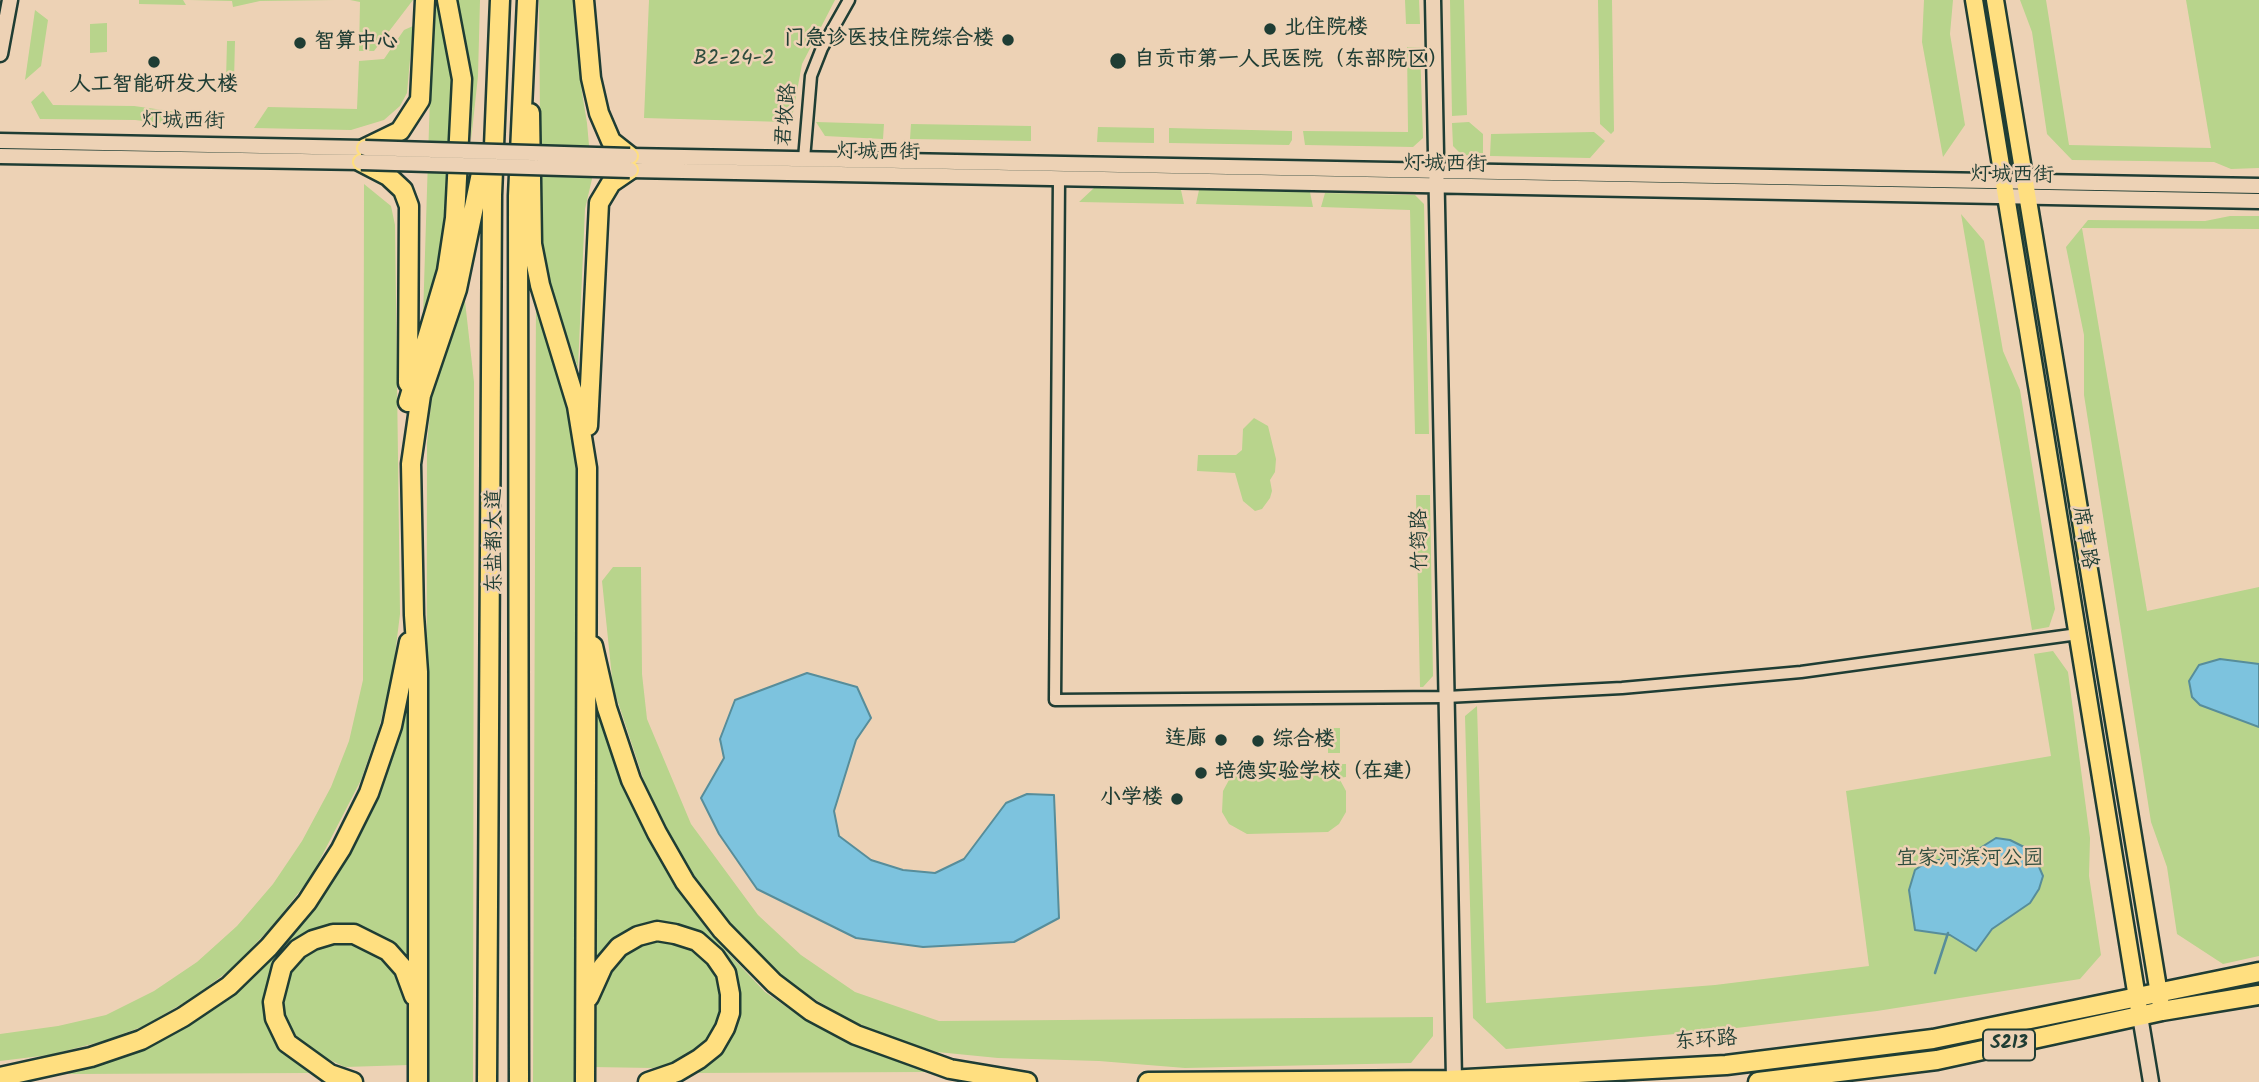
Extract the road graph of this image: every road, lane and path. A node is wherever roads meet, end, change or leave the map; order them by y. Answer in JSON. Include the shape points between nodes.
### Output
{"nodes":[{"id":1,"x":10,"y":0,"type":"edge"},
{"id":2,"x":425,"y":0,"type":"edge"},
{"id":3,"x":447,"y":0,"type":"edge"},
{"id":4,"x":500,"y":0,"type":"edge"},
{"id":5,"x":527,"y":0,"type":"edge"},
{"id":6,"x":584,"y":0,"type":"edge"},
{"id":7,"x":849,"y":0,"type":"edge"},
{"id":8,"x":1433,"y":0,"type":"edge"},
{"id":9,"x":1974,"y":0,"type":"edge"},
{"id":10,"x":1995,"y":0,"type":"edge"},
{"id":11,"x":0,"y":54,"type":"edge"},
{"id":12,"x":524,"y":61,"type":"junction"},
{"id":13,"x":496,"y":103,"type":"junction"},
{"id":14,"x":0,"y":141,"type":"edge"},
{"id":15,"x":363,"y":155,"type":"junction"},
{"id":16,"x":0,"y":156,"type":"edge"},
{"id":17,"x":804,"y":159,"type":"junction"},
{"id":18,"x":630,"y":163,"type":"junction"},
{"id":19,"x":1437,"y":171,"type":"junction"},
{"id":20,"x":1059,"y":179,"type":"junction"},
{"id":21,"x":2259,"y":186,"type":"edge"},
{"id":22,"x":1437,"y":187,"type":"junction"},
{"id":23,"x":2004,"y":190,"type":"junction"},
{"id":24,"x":2026,"y":191,"type":"junction"},
{"id":25,"x":2259,"y":201,"type":"edge"},
{"id":26,"x":408,"y":402,"type":"junction"},
{"id":27,"x":411,"y":464,"type":"junction"},
{"id":28,"x":587,"y":468,"type":"junction"},
{"id":29,"x":414,"y":615,"type":"junction"},
{"id":30,"x":587,"y":615,"type":"junction"},
{"id":31,"x":2078,"y":634,"type":"junction"},
{"id":32,"x":1446,"y":697,"type":"junction"},
{"id":33,"x":2259,"y":972,"type":"edge"},
{"id":34,"x":2158,"y":991,"type":"junction"},
{"id":35,"x":2259,"y":995,"type":"edge"},
{"id":36,"x":2137,"y":996,"type":"junction"},
{"id":37,"x":2162,"y":1012,"type":"junction"},
{"id":38,"x":418,"y":1015,"type":"junction"},
{"id":39,"x":2140,"y":1016,"type":"junction"},
{"id":40,"x":585,"y":1018,"type":"junction"},
{"id":41,"x":0,"y":1077,"type":"edge"},
{"id":42,"x":1456,"y":1080,"type":"edge"},
{"id":43,"x":352,"y":1082,"type":"edge"},
{"id":44,"x":418,"y":1082,"type":"edge"},
{"id":45,"x":487,"y":1082,"type":"edge"},
{"id":46,"x":519,"y":1082,"type":"edge"},
{"id":47,"x":585,"y":1082,"type":"edge"},
{"id":48,"x":648,"y":1082,"type":"edge"},
{"id":49,"x":1027,"y":1082,"type":"edge"},
{"id":50,"x":1148,"y":1082,"type":"edge"},
{"id":51,"x":1758,"y":1082,"type":"edge"},
{"id":52,"x":2151,"y":1082,"type":"edge"}],
"edges":[{"from":1,"to":11,"type":"street"},
{"from":2,"to":15,"type":"highway","via":[[420,100],[400,131]]},
{"from":3,"to":26,"type":"highway","via":[[462,79],[455,218],[447,271]]},
{"from":4,"to":13,"type":"highway","name":"东盐都大道"},
{"from":5,"to":12,"type":"highway","name":"东盐都大道"},
{"from":6,"to":18,"type":"highway","via":[[599,113],[611,141]]},
{"from":7,"to":17,"type":"street","name":"君牧路","via":[[811,76]]},
{"from":8,"to":19,"type":"street","name":"竹筠路"},
{"from":9,"to":23,"type":"main road","name":"席草路"},
{"from":10,"to":24,"type":"main road","name":"席草路"},
{"from":12,"to":28,"type":"highway","via":[[533,135],[532,244],[577,406]]},
{"from":12,"to":46,"type":"highway","name":"东盐都大道","via":[[518,195]]},
{"from":13,"to":27,"type":"highway","via":[[457,289],[421,395]]},
{"from":13,"to":45,"type":"highway","name":"东盐都大道"},
{"from":14,"to":15,"type":"street","name":"灯城西街"},
{"from":15,"to":16,"type":"street","name":"灯城西街"},
{"from":15,"to":18,"type":"street","bridge":true},
{"from":15,"to":26,"type":"highway","via":[[403,190],[409,206]]},
{"from":17,"to":18,"type":"street","name":"灯城西街"},
{"from":17,"to":19,"type":"street","name":"灯城西街"},
{"from":18,"to":20,"type":"street","name":"灯城西街"},
{"from":18,"to":28,"type":"highway","via":[[599,203],[596,222]]},
{"from":19,"to":22,"type":"street","name":"竹筠路"},
{"from":19,"to":23,"type":"street","name":"灯城西街"},
{"from":20,"to":22,"type":"street","name":"灯城西街"},
{"from":20,"to":32,"type":"street","via":[[1055,700]]},
{"from":21,"to":24,"type":"street","name":"灯城西街"},
{"from":22,"to":23,"type":"street","name":"灯城西街"},
{"from":22,"to":32,"type":"street","name":"竹筠路"},
{"from":23,"to":24,"type":"street","name":"灯城西街"},
{"from":23,"to":31,"type":"main road","name":"席草路"},
{"from":24,"to":25,"type":"street","name":"灯城西街"},
{"from":24,"to":34,"type":"main road","name":"席草路"},
{"from":26,"to":27,"type":"highway"},
{"from":27,"to":29,"type":"highway"},
{"from":28,"to":30,"type":"highway"},
{"from":29,"to":38,"type":"highway"},
{"from":29,"to":41,"type":"highway","via":[[392,726],[369,793],[334,860],[270,947],[229,986],[141,1041]]},
{"from":30,"to":40,"type":"highway"},
{"from":30,"to":49,"type":"highway","via":[[607,708],[631,780],[685,882],[722,930],[774,983],[811,1011],[856,1035],[950,1069]]},
{"from":31,"to":32,"type":"street","via":[[1801,672]]},
{"from":31,"to":36,"type":"main road","name":"席草路"},
{"from":32,"to":42,"type":"street","name":"竹筠路"},
{"from":33,"to":34,"type":"highway","name":"东环路","number":"S213"},
{"from":34,"to":36,"type":"highway","name":"东环路","number":"S213"},
{"from":34,"to":37,"type":"main road","name":"席草路"},
{"from":35,"to":37,"type":"highway","number":"S213"},
{"from":36,"to":39,"type":"main road","name":"席草路"},
{"from":36,"to":42,"type":"highway","name":"东环路","number":"S213","via":[[1904,1043],[1726,1065]]},
{"from":37,"to":39,"type":"highway","number":"S213"},
{"from":38,"to":43,"type":"highway","via":[[404,970],[371,940],[333,934],[298,949],[282,967],[275,985],[273,1002],[280,1031],[303,1057]]},
{"from":38,"to":44,"type":"highway"},
{"from":39,"to":51,"type":"highway","number":"S213","via":[[1937,1060]]},
{"from":39,"to":52,"type":"street","name":"席草路"},
{"from":40,"to":47,"type":"highway"},
{"from":40,"to":48,"type":"highway","via":[[592,986],[603,966],[619,947],[638,936],[657,931],[675,934],[697,941],[715,957],[726,973],[730,994],[725,1028],[714,1047],[699,1059]]},
{"from":42,"to":50,"type":"highway","name":"东环路","number":"S213"}]}
